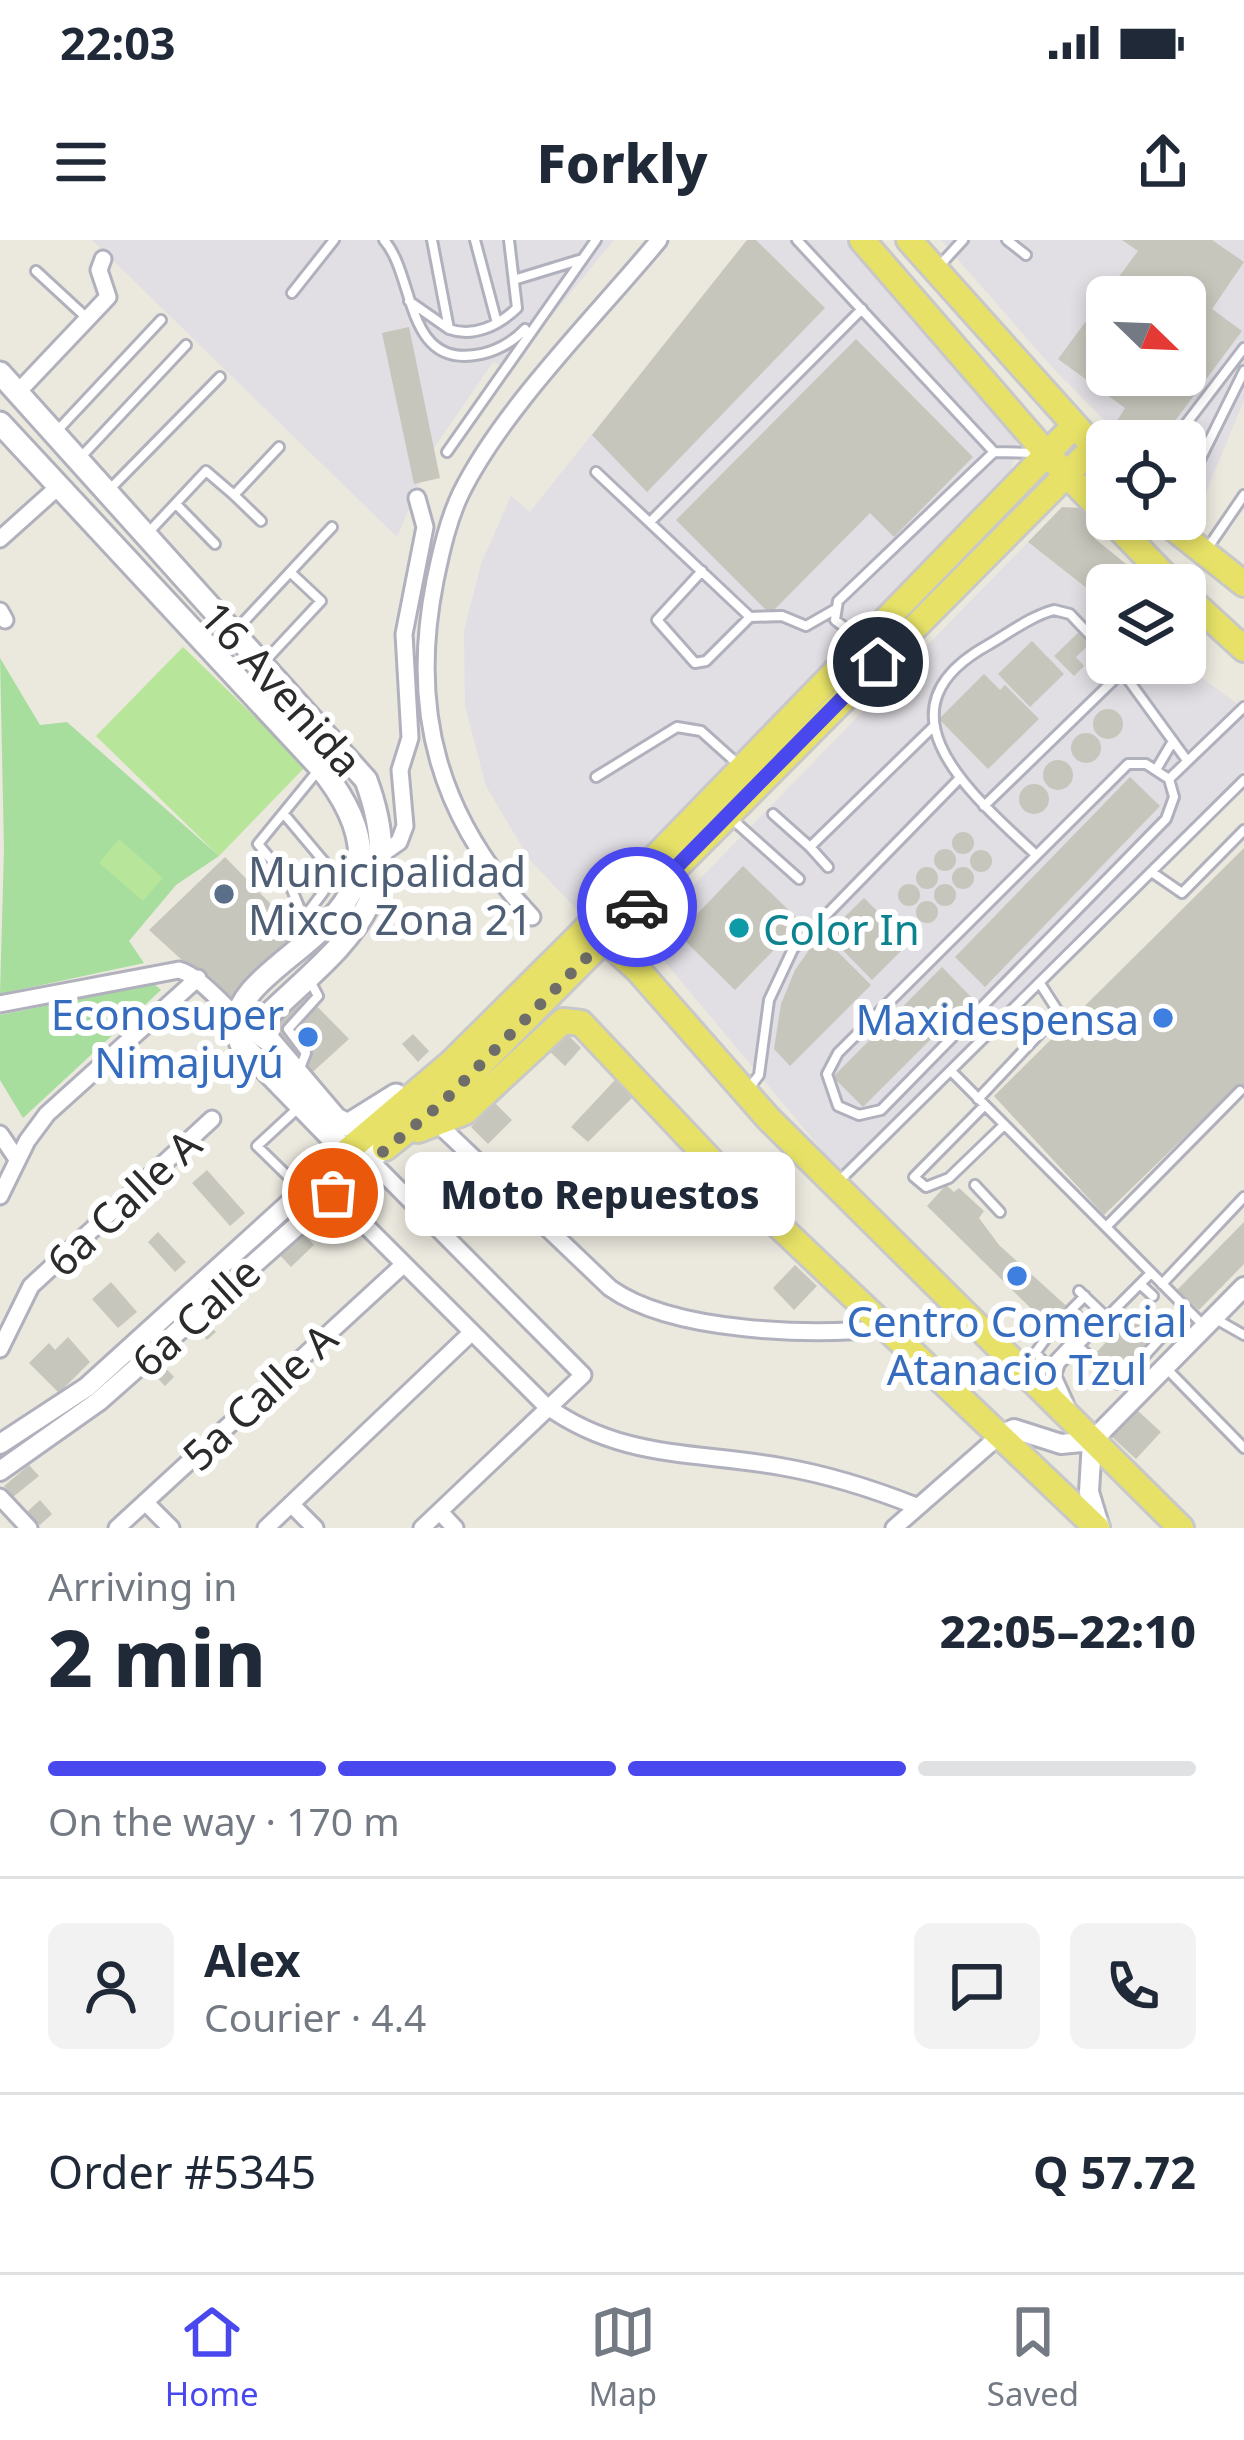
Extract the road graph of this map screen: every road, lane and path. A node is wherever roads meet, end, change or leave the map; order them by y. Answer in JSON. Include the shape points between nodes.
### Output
{"nodes":[{"id":1,"x":334,"y":240,"type":"edge"},
{"id":2,"x":383,"y":240,"type":"edge"},
{"id":3,"x":432,"y":240,"type":"edge"},
{"id":4,"x":476,"y":240,"type":"edge"},
{"id":5,"x":509,"y":240,"type":"edge"},
{"id":6,"x":596,"y":240,"type":"edge"},
{"id":7,"x":659,"y":240,"type":"edge"},
{"id":8,"x":797,"y":240,"type":"edge"},
{"id":9,"x":862,"y":240,"type":"edge"},
{"id":10,"x":909,"y":240,"type":"edge"},
{"id":11,"x":963,"y":240,"type":"edge"},
{"id":12,"x":1007,"y":240,"type":"edge"},
{"id":13,"x":1026,"y":255,"type":"dead end"},
{"id":14,"x":583,"y":258,"type":"junction"},
{"id":15,"x":103,"y":260,"type":"dead end"},
{"id":16,"x":935,"y":269,"type":"junction"},
{"id":17,"x":36,"y":271,"type":"dead end"},
{"id":18,"x":518,"y":279,"type":"junction"},
{"id":19,"x":292,"y":293,"type":"dead end"},
{"id":20,"x":407,"y":300,"type":"junction"},
{"id":21,"x":549,"y":301,"type":"junction"},
{"id":22,"x":862,"y":309,"type":"junction"},
{"id":23,"x":89,"y":320,"type":"junction"},
{"id":24,"x":161,"y":320,"type":"dead end"},
{"id":25,"x":497,"y":323,"type":"junction"},
{"id":26,"x":449,"y":329,"type":"junction"},
{"id":27,"x":1243,"y":334,"type":"edge"},
{"id":28,"x":186,"y":345,"type":"dead end"},
{"id":29,"x":1243,"y":347,"type":"edge"},
{"id":30,"x":1244,"y":371,"type":"edge"},
{"id":31,"x":0,"y":373,"type":"edge"},
{"id":32,"x":220,"y":376,"type":"dead end"},
{"id":33,"x":18,"y":392,"type":"junction"},
{"id":34,"x":1189,"y":420,"type":"edge"},
{"id":35,"x":0,"y":423,"type":"edge"},
{"id":36,"x":1074,"y":425,"type":"junction"},
{"id":37,"x":55,"y":433,"type":"junction"},
{"id":38,"x":1086,"y":438,"type":"edge"},
{"id":39,"x":279,"y":447,"type":"dead end"},
{"id":40,"x":1206,"y":448,"type":"edge"},
{"id":41,"x":447,"y":452,"type":"dead end"},
{"id":42,"x":994,"y":452,"type":"junction"},
{"id":43,"x":1086,"y":457,"type":"edge"},
{"id":44,"x":80,"y":460,"type":"junction"},
{"id":45,"x":1056,"y":463,"type":"junction"},
{"id":46,"x":596,"y":472,"type":"dead end"},
{"id":47,"x":58,"y":487,"type":"junction"},
{"id":48,"x":108,"y":491,"type":"junction"},
{"id":49,"x":234,"y":495,"type":"junction"},
{"id":50,"x":1244,"y":495,"type":"edge"},
{"id":51,"x":417,"y":498,"type":"dead end"},
{"id":52,"x":176,"y":504,"type":"junction"},
{"id":53,"x":261,"y":520,"type":"dead end"},
{"id":54,"x":650,"y":522,"type":"junction"},
{"id":55,"x":332,"y":527,"type":"dead end"},
{"id":56,"x":147,"y":534,"type":"junction"},
{"id":57,"x":0,"y":539,"type":"edge"},
{"id":58,"x":1187,"y":540,"type":"edge"},
{"id":59,"x":215,"y":544,"type":"dead end"},
{"id":60,"x":1203,"y":556,"type":"junction"},
{"id":61,"x":1154,"y":564,"type":"edge"},
{"id":62,"x":702,"y":571,"type":"junction"},
{"id":63,"x":290,"y":572,"type":"junction"},
{"id":64,"x":1244,"y":584,"type":"edge"},
{"id":65,"x":834,"y":610,"type":"junction"},
{"id":66,"x":1206,"y":614,"type":"edge"},
{"id":67,"x":750,"y":617,"type":"junction"},
{"id":68,"x":1086,"y":631,"type":"edge"},
{"id":69,"x":231,"y":634,"type":"junction"},
{"id":70,"x":1244,"y":649,"type":"edge"},
{"id":71,"x":871,"y":652,"type":"junction"},
{"id":72,"x":261,"y":666,"type":"junction"},
{"id":73,"x":1103,"y":684,"type":"edge"},
{"id":74,"x":1132,"y":684,"type":"edge"},
{"id":75,"x":1244,"y":706,"type":"edge"},
{"id":76,"x":932,"y":727,"type":"junction"},
{"id":77,"x":1173,"y":741,"type":"junction"},
{"id":78,"x":1186,"y":760,"type":"junction"},
{"id":79,"x":319,"y":766,"type":"junction"},
{"id":80,"x":1157,"y":768,"type":"junction"},
{"id":81,"x":750,"y":776,"type":"junction"},
{"id":82,"x":596,"y":777,"type":"dead end"},
{"id":83,"x":961,"y":778,"type":"junction"},
{"id":84,"x":1169,"y":779,"type":"junction"},
{"id":85,"x":1242,"y":785,"type":"edge"},
{"id":86,"x":984,"y":806,"type":"junction"},
{"id":87,"x":284,"y":814,"type":"junction"},
{"id":88,"x":772,"y":814,"type":"dead end"},
{"id":89,"x":728,"y":815,"type":"junction"},
{"id":90,"x":1244,"y":830,"type":"edge"},
{"id":91,"x":810,"y":847,"type":"junction"},
{"id":92,"x":1035,"y":854,"type":"junction"},
{"id":93,"x":379,"y":856,"type":"junction"},
{"id":94,"x":828,"y":867,"type":"dead end"},
{"id":95,"x":1153,"y":873,"type":"junction"},
{"id":96,"x":799,"y":879,"type":"dead end"},
{"id":97,"x":662,"y":881,"type":"junction"},
{"id":98,"x":532,"y":917,"type":"dead end"},
{"id":99,"x":309,"y":927,"type":"junction"},
{"id":100,"x":590,"y":940,"type":"junction"},
{"id":101,"x":563,"y":966,"type":"junction"},
{"id":102,"x":638,"y":970,"type":"junction"},
{"id":103,"x":308,"y":977,"type":"junction"},
{"id":104,"x":198,"y":978,"type":"junction"},
{"id":105,"x":1041,"y":985,"type":"junction"},
{"id":106,"x":0,"y":1004,"type":"edge"},
{"id":107,"x":238,"y":1033,"type":"junction"},
{"id":108,"x":265,"y":1038,"type":"junction"},
{"id":109,"x":451,"y":1063,"type":"junction"},
{"id":110,"x":952,"y":1072,"type":"junction"},
{"id":111,"x":298,"y":1074,"type":"junction"},
{"id":112,"x":744,"y":1091,"type":"junction"},
{"id":113,"x":1240,"y":1091,"type":"dead end"},
{"id":114,"x":981,"y":1102,"type":"junction"},
{"id":115,"x":300,"y":1106,"type":"junction"},
{"id":116,"x":212,"y":1119,"type":"dead end"},
{"id":117,"x":437,"y":1123,"type":"junction"},
{"id":118,"x":1004,"y":1125,"type":"junction"},
{"id":119,"x":0,"y":1134,"type":"edge"},
{"id":120,"x":375,"y":1149,"type":"junction"},
{"id":121,"x":17,"y":1160,"type":"junction"},
{"id":122,"x":835,"y":1185,"type":"junction"},
{"id":123,"x":975,"y":1185,"type":"dead end"},
{"id":124,"x":303,"y":1191,"type":"junction"},
{"id":125,"x":333,"y":1193,"type":"junction"},
{"id":126,"x":0,"y":1196,"type":"edge"},
{"id":127,"x":1244,"y":1197,"type":"edge"},
{"id":128,"x":1000,"y":1212,"type":"dead end"},
{"id":129,"x":1106,"y":1227,"type":"junction"},
{"id":130,"x":403,"y":1265,"type":"junction"},
{"id":131,"x":1151,"y":1273,"type":"junction"},
{"id":132,"x":1141,"y":1284,"type":"junction"},
{"id":133,"x":1162,"y":1284,"type":"junction"},
{"id":134,"x":1244,"y":1286,"type":"edge"},
{"id":135,"x":1153,"y":1296,"type":"dead end"},
{"id":136,"x":1071,"y":1310,"type":"dead end"},
{"id":137,"x":1103,"y":1315,"type":"junction"},
{"id":138,"x":1177,"y":1320,"type":"dead end"},
{"id":139,"x":1209,"y":1322,"type":"junction"},
{"id":140,"x":888,"y":1328,"type":"junction"},
{"id":141,"x":1052,"y":1330,"type":"dead end"},
{"id":142,"x":470,"y":1334,"type":"junction"},
{"id":143,"x":1244,"y":1335,"type":"edge"},
{"id":144,"x":1078,"y":1346,"type":"junction"},
{"id":145,"x":0,"y":1349,"type":"edge"},
{"id":146,"x":1165,"y":1366,"type":"junction"},
{"id":147,"x":1047,"y":1368,"type":"junction"},
{"id":148,"x":1058,"y":1378,"type":"junction"},
{"id":149,"x":551,"y":1409,"type":"junction"},
{"id":150,"x":1073,"y":1422,"type":"junction"},
{"id":151,"x":999,"y":1436,"type":"junction"},
{"id":152,"x":1092,"y":1441,"type":"junction"},
{"id":153,"x":0,"y":1444,"type":"edge"},
{"id":154,"x":1244,"y":1448,"type":"edge"},
{"id":155,"x":0,"y":1471,"type":"edge"},
{"id":156,"x":0,"y":1497,"type":"edge"},
{"id":157,"x":145,"y":1502,"type":"junction"},
{"id":158,"x":291,"y":1504,"type":"junction"},
{"id":159,"x":916,"y":1506,"type":"junction"},
{"id":160,"x":440,"y":1512,"type":"junction"},
{"id":161,"x":29,"y":1528,"type":"edge"},
{"id":162,"x":116,"y":1528,"type":"edge"},
{"id":163,"x":171,"y":1528,"type":"edge"},
{"id":164,"x":266,"y":1528,"type":"edge"},
{"id":165,"x":315,"y":1528,"type":"edge"},
{"id":166,"x":422,"y":1528,"type":"edge"},
{"id":167,"x":455,"y":1528,"type":"edge"},
{"id":168,"x":893,"y":1528,"type":"edge"},
{"id":169,"x":1098,"y":1528,"type":"edge"},
{"id":170,"x":1181,"y":1528,"type":"edge"}],
"edges":[{"from":1,"to":19,"type":"lane"},
{"from":2,"to":20,"type":"lane"},
{"from":3,"to":26,"type":"lane"},
{"from":4,"to":25,"type":"lane"},
{"from":5,"to":18,"type":"lane"},
{"from":6,"to":14,"type":"lane"},
{"from":7,"to":98,"type":"street","via":[[493,442],[461,493],[425,630],[423,674],[446,789],[492,872]]},
{"from":8,"to":22,"type":"lane"},
{"from":9,"to":45,"type":"main road"},
{"from":10,"to":16,"type":"main road"},
{"from":11,"to":16,"type":"lane"},
{"from":12,"to":13,"type":"lane"},
{"from":14,"to":18,"type":"lane"},
{"from":14,"to":21,"type":"lane"},
{"from":15,"to":23,"type":"street","via":[[108,297]]},
{"from":16,"to":36,"type":"main road"},
{"from":17,"to":23,"type":"lane"},
{"from":18,"to":25,"type":"lane","via":[[517,308]]},
{"from":20,"to":21,"type":"lane","via":[[430,343],[459,356],[506,344]]},
{"from":20,"to":26,"type":"lane"},
{"from":21,"to":41,"type":"lane"},
{"from":22,"to":42,"type":"lane"},
{"from":22,"to":54,"type":"lane"},
{"from":23,"to":33,"type":"street"},
{"from":24,"to":37,"type":"lane"},
{"from":25,"to":26,"type":"lane","via":[[465,334]]},
{"from":27,"to":29,"type":"lane"},
{"from":28,"to":44,"type":"lane"},
{"from":29,"to":34,"type":"lane"},
{"from":30,"to":40,"type":"lane"},
{"from":31,"to":33,"type":"main road","name":"16 Avenida"},
{"from":32,"to":48,"type":"lane"},
{"from":33,"to":37,"type":"main road","name":"16 Avenida"},
{"from":35,"to":47,"type":"main road","name":"16 Avenida"},
{"from":36,"to":38,"type":"main road"},
{"from":36,"to":45,"type":"main road"},
{"from":37,"to":44,"type":"main road","name":"16 Avenida"},
{"from":39,"to":49,"type":"lane"},
{"from":42,"to":45,"type":"lane"},
{"from":42,"to":65,"type":"lane"},
{"from":43,"to":45,"type":"main road"},
{"from":44,"to":48,"type":"main road","name":"16 Avenida"},
{"from":45,"to":61,"type":"main road"},
{"from":45,"to":71,"type":"main road"},
{"from":46,"to":54,"type":"lane"},
{"from":47,"to":57,"type":"street"},
{"from":47,"to":79,"type":"main road","name":"16 Avenida"},
{"from":48,"to":56,"type":"main road","name":"16 Avenida"},
{"from":49,"to":52,"type":"lane","via":[[206,471]]},
{"from":49,"to":53,"type":"lane"},
{"from":50,"to":60,"type":"lane"},
{"from":51,"to":93,"type":"street","via":[[424,527],[404,634],[405,826],[400,842]]},
{"from":52,"to":56,"type":"lane"},
{"from":52,"to":59,"type":"lane"},
{"from":54,"to":62,"type":"lane"},
{"from":55,"to":63,"type":"lane"},
{"from":56,"to":69,"type":"main road","name":"16 Avenida"},
{"from":58,"to":60,"type":"main road"},
{"from":60,"to":64,"type":"main road"},
{"from":62,"to":67,"type":"lane"},
{"from":62,"to":67,"type":"lane","via":[[656,620],[695,663]]},
{"from":63,"to":69,"type":"lane"},
{"from":63,"to":72,"type":"lane","via":[[321,601]]},
{"from":65,"to":67,"type":"lane","via":[[806,626],[782,616]]},
{"from":65,"to":71,"type":"lane"},
{"from":66,"to":70,"type":"main road"},
{"from":68,"to":76,"type":"lane","via":[[1070,614],[1046,611],[953,664],[935,689]]},
{"from":69,"to":72,"type":"main road","name":"16 Avenida"},
{"from":71,"to":81,"type":"main road"},
{"from":72,"to":93,"type":"main road","name":"16 Avenida","via":[[366,781]]},
{"from":73,"to":86,"type":"lane"},
{"from":74,"to":77,"type":"lane"},
{"from":75,"to":78,"type":"lane"},
{"from":76,"to":83,"type":"lane"},
{"from":76,"to":91,"type":"lane"},
{"from":77,"to":78,"type":"lane"},
{"from":77,"to":80,"type":"lane"},
{"from":78,"to":84,"type":"lane"},
{"from":79,"to":87,"type":"lane"},
{"from":79,"to":99,"type":"main road","name":"16 Avenida","via":[[351,812],[357,870],[349,896]]},
{"from":80,"to":84,"type":"lane"},
{"from":80,"to":92,"type":"lane","via":[[1119,769]]},
{"from":81,"to":82,"type":"lane","via":[[701,731],[676,727]]},
{"from":81,"to":89,"type":"main road"},
{"from":81,"to":100,"type":"main road"},
{"from":83,"to":86,"type":"lane"},
{"from":83,"to":112,"type":"lane","via":[[793,949],[769,1000],[758,1075]]},
{"from":84,"to":92,"type":"lane","via":[[1174,797],[1166,819],[890,1102],[870,1114],[838,1106],[826,1074],[838,1053]]},
{"from":85,"to":95,"type":"lane"},
{"from":86,"to":92,"type":"lane"},
{"from":87,"to":99,"type":"lane","via":[[326,864]]},
{"from":87,"to":99,"type":"lane","via":[[258,844],[288,880]]},
{"from":88,"to":91,"type":"lane"},
{"from":89,"to":96,"type":"lane"},
{"from":89,"to":97,"type":"main road"},
{"from":90,"to":95,"type":"lane","via":[[1182,893]]},
{"from":91,"to":94,"type":"lane"},
{"from":93,"to":103,"type":"main road","name":"16 Avenida","via":[[366,916]]},
{"from":95,"to":105,"type":"lane"},
{"from":97,"to":100,"type":"main road"},
{"from":97,"to":102,"type":"main road","via":[[630,934]]},
{"from":99,"to":107,"type":"main road","name":"16 Avenida","via":[[249,997]]},
{"from":100,"to":101,"type":"main road","name":"6a Calle"},
{"from":100,"to":102,"type":"main road"},
{"from":101,"to":109,"type":"main road","name":"6a Calle"},
{"from":101,"to":120,"type":"main road","name":"6a Calle","via":[[443,1102]]},
{"from":102,"to":112,"type":"main road"},
{"from":103,"to":108,"type":"main road","name":"16 Avenida","via":[[266,1017]]},
{"from":103,"to":111,"type":"lane","via":[[318,996],[288,1029],[306,1053]]},
{"from":104,"to":106,"type":"street","via":[[167,970]]},
{"from":104,"to":107,"type":"street"},
{"from":104,"to":121,"type":"street","via":[[47,1114]]},
{"from":105,"to":110,"type":"lane"},
{"from":105,"to":114,"type":"lane","via":[[1059,1012]]},
{"from":107,"to":108,"type":"street"},
{"from":107,"to":115,"type":"main road"},
{"from":108,"to":111,"type":"main road"},
{"from":109,"to":111,"type":"main road","via":[[439,1061],[348,1125]]},
{"from":109,"to":120,"type":"main road","name":"6a Calle"},
{"from":110,"to":114,"type":"lane"},
{"from":110,"to":122,"type":"lane"},
{"from":112,"to":122,"type":"main road"},
{"from":113,"to":129,"type":"lane"},
{"from":114,"to":118,"type":"lane"},
{"from":114,"to":118,"type":"lane","via":[[914,1177],[926,1186],[943,1183]]},
{"from":115,"to":120,"type":"main road"},
{"from":115,"to":124,"type":"lane","via":[[257,1146]]},
{"from":116,"to":145,"type":"street","name":"6a Calle A","via":[[31,1286]]},
{"from":117,"to":120,"type":"main road"},
{"from":117,"to":140,"type":"street","via":[[610,1288],[640,1306],[752,1327]]},
{"from":117,"to":140,"type":"main road","via":[[465,1112],[554,1028],[581,1023],[717,1167]]},
{"from":118,"to":129,"type":"lane"},
{"from":119,"to":121,"type":"street"},
{"from":120,"to":124,"type":"street","name":"6a Calle"},
{"from":120,"to":125,"type":"street","name":"6a Calle"},
{"from":120,"to":149,"type":"street","via":[[583,1376]]},
{"from":121,"to":126,"type":"street"},
{"from":122,"to":150,"type":"main road"},
{"from":123,"to":128,"type":"lane"},
{"from":124,"to":153,"type":"street","name":"6a Calle","via":[[86,1387]]},
{"from":125,"to":130,"type":"street"},
{"from":125,"to":155,"type":"street","name":"6a Calle","via":[[99,1401]]},
{"from":127,"to":133,"type":"lane"},
{"from":129,"to":131,"type":"lane"},
{"from":130,"to":142,"type":"street"},
{"from":130,"to":157,"type":"street","name":"5a Calle A"},
{"from":131,"to":132,"type":"lane"},
{"from":131,"to":133,"type":"lane"},
{"from":132,"to":135,"type":"lane"},
{"from":132,"to":137,"type":"lane"},
{"from":133,"to":139,"type":"lane"},
{"from":134,"to":139,"type":"street"},
{"from":136,"to":137,"type":"lane","via":[[1082,1293]]},
{"from":137,"to":144,"type":"lane"},
{"from":137,"to":147,"type":"lane"},
{"from":138,"to":144,"type":"lane","via":[[1119,1384]]},
{"from":139,"to":143,"type":"lane"},
{"from":139,"to":146,"type":"street"},
{"from":140,"to":151,"type":"main road"},
{"from":141,"to":147,"type":"lane","via":[[1036,1352]]},
{"from":142,"to":149,"type":"street"},
{"from":142,"to":158,"type":"street"},
{"from":144,"to":148,"type":"lane"},
{"from":146,"to":152,"type":"street"},
{"from":146,"to":154,"type":"lane"},
{"from":147,"to":148,"type":"lane"},
{"from":148,"to":150,"type":"lane"},
{"from":149,"to":159,"type":"street","via":[[606,1441],[784,1467]]},
{"from":149,"to":160,"type":"street"},
{"from":150,"to":152,"type":"main road"},
{"from":151,"to":152,"type":"street","via":[[1014,1429],[1061,1444]]},
{"from":151,"to":159,"type":"street"},
{"from":151,"to":169,"type":"main road"},
{"from":152,"to":169,"type":"street"},
{"from":152,"to":170,"type":"main road"},
{"from":156,"to":161,"type":"street"},
{"from":157,"to":162,"type":"street","name":"5a Calle A"},
{"from":157,"to":163,"type":"street"},
{"from":158,"to":164,"type":"street"},
{"from":158,"to":165,"type":"street"},
{"from":159,"to":168,"type":"street"},
{"from":160,"to":166,"type":"street"},
{"from":160,"to":167,"type":"street"}]}
